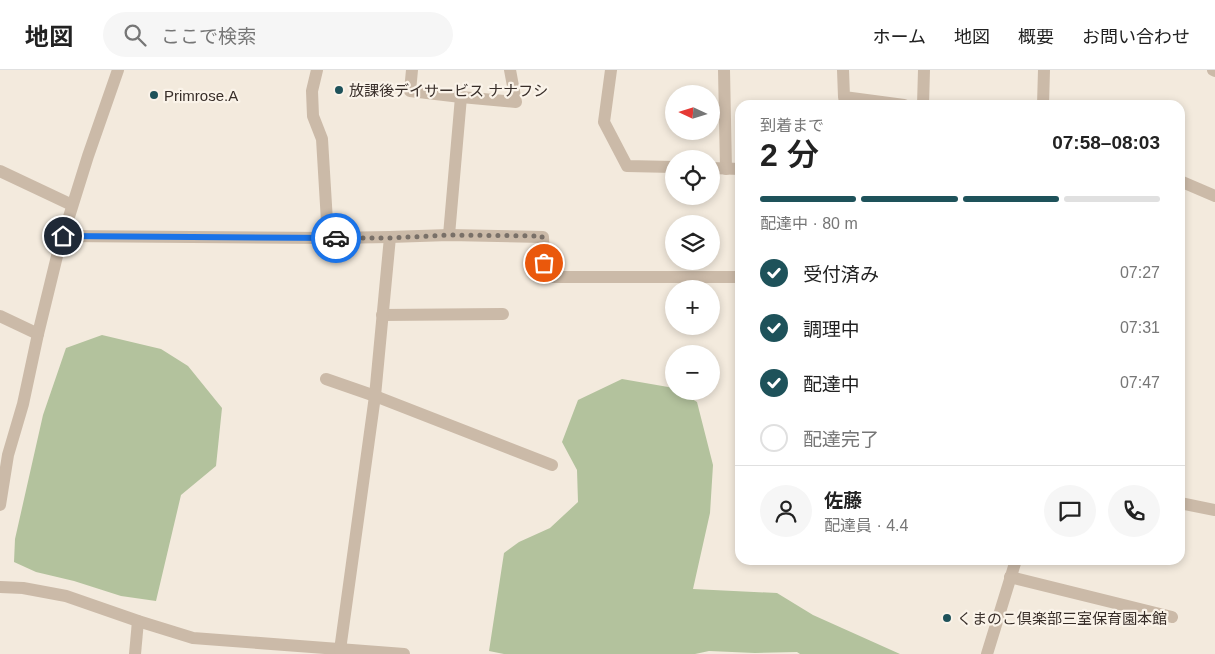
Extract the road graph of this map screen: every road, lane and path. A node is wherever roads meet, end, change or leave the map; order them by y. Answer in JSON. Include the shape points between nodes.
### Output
{"nodes":[{"id":1,"x":118,"y":70,"type":"edge"},
{"id":2,"x":317,"y":70,"type":"edge"},
{"id":3,"x":412,"y":70,"type":"edge"},
{"id":4,"x":510,"y":70,"type":"edge"},
{"id":5,"x":612,"y":70,"type":"edge"},
{"id":6,"x":724,"y":70,"type":"edge"},
{"id":7,"x":843,"y":70,"type":"edge"},
{"id":8,"x":924,"y":70,"type":"edge"},
{"id":9,"x":1044,"y":70,"type":"edge"},
{"id":10,"x":461,"y":97,"type":"junction"},
{"id":11,"x":866,"y":100,"type":"edge"},
{"id":12,"x":923,"y":100,"type":"edge"},
{"id":13,"x":1043,"y":100,"type":"edge"},
{"id":14,"x":665,"y":167,"type":"edge"},
{"id":15,"x":720,"y":169,"type":"edge"},
{"id":16,"x":726,"y":169,"type":"junction"},
{"id":17,"x":735,"y":169,"type":"edge"},
{"id":18,"x":0,"y":171,"type":"edge"},
{"id":19,"x":1185,"y":183,"type":"edge"},
{"id":20,"x":1215,"y":196,"type":"edge"},
{"id":21,"x":72,"y":205,"type":"junction"},
{"id":22,"x":449,"y":235,"type":"junction"},
{"id":23,"x":63,"y":236,"type":"junction"},
{"id":24,"x":328,"y":238,"type":"junction"},
{"id":25,"x":390,"y":238,"type":"junction"},
{"id":26,"x":735,"y":277,"type":"edge"},
{"id":27,"x":503,"y":314,"type":"dead end"},
{"id":28,"x":382,"y":315,"type":"junction"},
{"id":29,"x":0,"y":316,"type":"edge"},
{"id":30,"x":38,"y":334,"type":"junction"},
{"id":31,"x":326,"y":379,"type":"dead end"},
{"id":32,"x":375,"y":396,"type":"junction"},
{"id":33,"x":4,"y":454,"type":"edge"},
{"id":34,"x":552,"y":465,"type":"dead end"},
{"id":35,"x":1185,"y":504,"type":"edge"},
{"id":36,"x":0,"y":505,"type":"edge"},
{"id":37,"x":1215,"y":510,"type":"edge"},
{"id":38,"x":1014,"y":565,"type":"edge"},
{"id":39,"x":1010,"y":577,"type":"junction"},
{"id":40,"x":0,"y":587,"type":"edge"},
{"id":41,"x":1172,"y":617,"type":"dead end"},
{"id":42,"x":138,"y":621,"type":"junction"},
{"id":43,"x":340,"y":650,"type":"junction"},
{"id":44,"x":135,"y":654,"type":"edge"},
{"id":45,"x":403,"y":654,"type":"edge"},
{"id":46,"x":986,"y":654,"type":"edge"}],
"edges":[{"from":1,"to":21,"type":"street"},
{"from":2,"to":24,"type":"street","via":[[312,92],[313,116],[322,139]]},
{"from":3,"to":10,"type":"street","via":[[410,91]]},
{"from":4,"to":10,"type":"street","via":[[516,102]]},
{"from":5,"to":14,"type":"street","via":[[604,122],[627,166]]},
{"from":6,"to":16,"type":"street"},
{"from":7,"to":11,"type":"street","via":[[844,97]]},
{"from":8,"to":12,"type":"street"},
{"from":9,"to":13,"type":"street"},
{"from":10,"to":22,"type":"street"},
{"from":15,"to":16,"type":"street"},
{"from":16,"to":17,"type":"street"},
{"from":18,"to":21,"type":"street"},
{"from":19,"to":20,"type":"street"},
{"from":21,"to":23,"type":"street"},
{"from":22,"to":25,"type":"street"},
{"from":22,"to":26,"type":"street","via":[[542,236],[545,277]]},
{"from":23,"to":24,"type":"street"},
{"from":23,"to":30,"type":"street"},
{"from":24,"to":25,"type":"street"},
{"from":25,"to":28,"type":"street"},
{"from":27,"to":28,"type":"street"},
{"from":28,"to":32,"type":"street"},
{"from":29,"to":30,"type":"street"},
{"from":30,"to":33,"type":"street","via":[[23,404]]},
{"from":31,"to":32,"type":"street"},
{"from":32,"to":34,"type":"street"},
{"from":32,"to":43,"type":"street"},
{"from":33,"to":36,"type":"street"},
{"from":35,"to":37,"type":"street"},
{"from":38,"to":39,"type":"street"},
{"from":39,"to":41,"type":"street"},
{"from":39,"to":46,"type":"street"},
{"from":40,"to":42,"type":"street","via":[[66,596]]},
{"from":42,"to":43,"type":"street","via":[[193,638]]},
{"from":42,"to":44,"type":"street"},
{"from":43,"to":45,"type":"street"}]}
